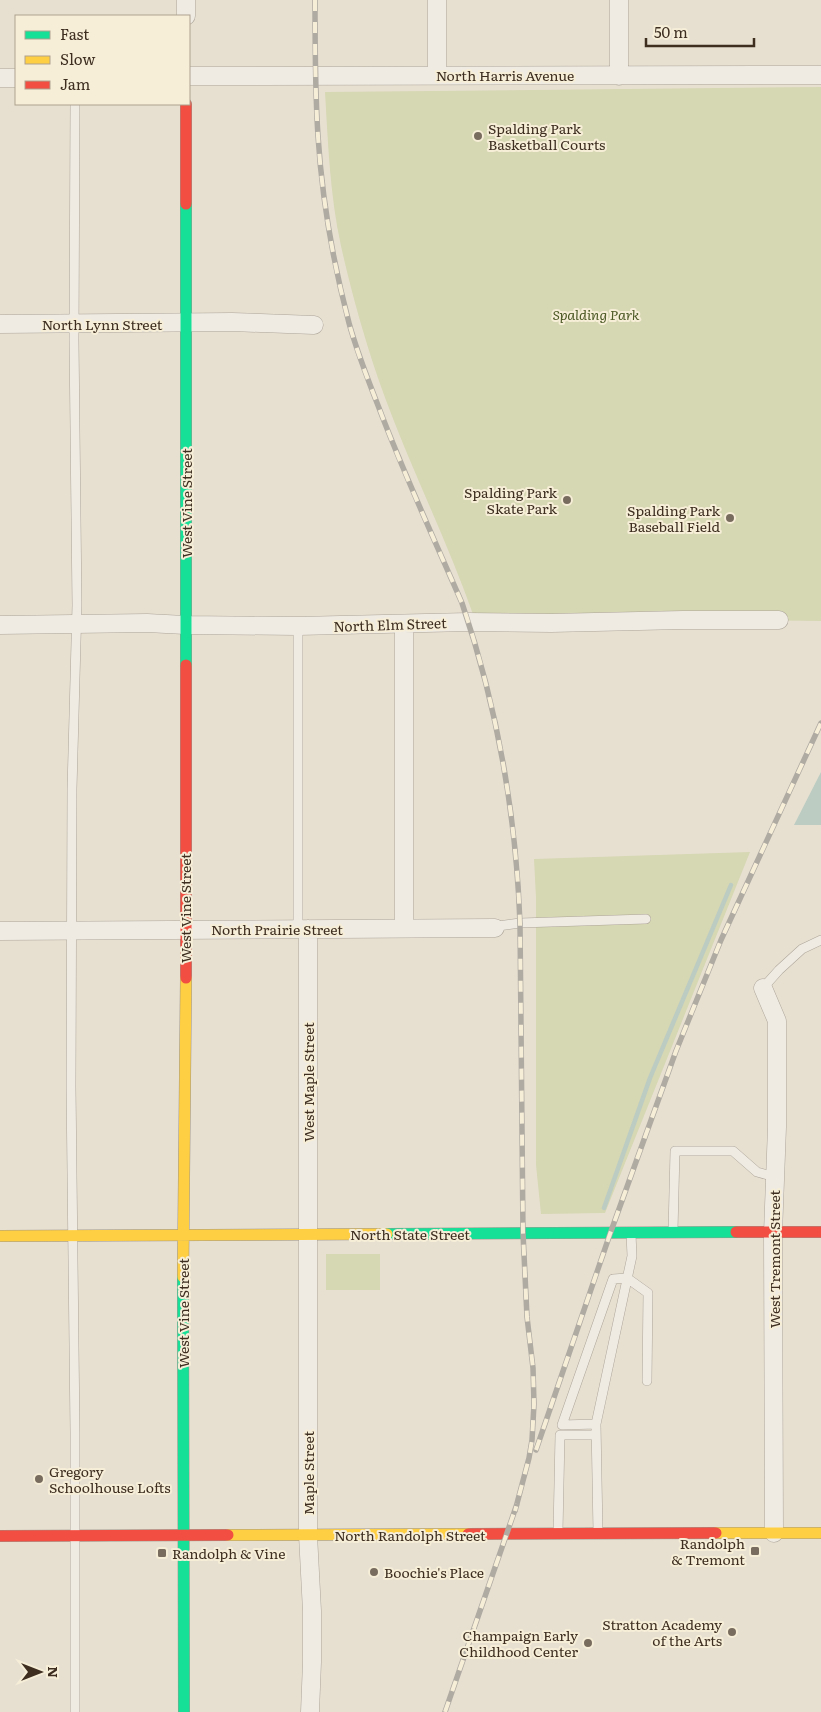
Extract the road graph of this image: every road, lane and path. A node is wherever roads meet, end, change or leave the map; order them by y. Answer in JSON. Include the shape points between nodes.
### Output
{"nodes":[{"id":1,"x":186,"y":0,"type":"edge"},
{"id":2,"x":437,"y":0,"type":"edge"},
{"id":3,"x":619,"y":0,"type":"edge"},
{"id":4,"x":186,"y":15,"type":"edge"},
{"id":5,"x":437,"y":75,"type":"junction"},
{"id":6,"x":821,"y":75,"type":"edge"},
{"id":7,"x":190,"y":76,"type":"edge"},
{"id":8,"x":619,"y":76,"type":"junction"},
{"id":9,"x":0,"y":78,"type":"edge"},
{"id":10,"x":15,"y":78,"type":"edge"},
{"id":11,"x":75,"y":105,"type":"edge"},
{"id":12,"x":186,"y":105,"type":"edge"},
{"id":13,"x":186,"y":323,"type":"junction"},
{"id":14,"x":0,"y":324,"type":"edge"},
{"id":15,"x":74,"y":324,"type":"junction"},
{"id":16,"x":314,"y":325,"type":"dead end"},
{"id":17,"x":779,"y":620,"type":"dead end"},
{"id":18,"x":77,"y":624,"type":"junction"},
{"id":19,"x":404,"y":624,"type":"junction"},
{"id":20,"x":0,"y":625,"type":"edge"},
{"id":21,"x":185,"y":625,"type":"junction"},
{"id":22,"x":298,"y":626,"type":"junction"},
{"id":23,"x":646,"y":919,"type":"dead end"},
{"id":24,"x":404,"y":928,"type":"junction"},
{"id":25,"x":495,"y":928,"type":"joint"},
{"id":26,"x":185,"y":929,"type":"junction"},
{"id":27,"x":303,"y":929,"type":"junction"},
{"id":28,"x":72,"y":930,"type":"junction"},
{"id":29,"x":0,"y":931,"type":"edge"},
{"id":30,"x":821,"y":940,"type":"edge"},
{"id":31,"x":763,"y":988,"type":"joint"},
{"id":32,"x":775,"y":1177,"type":"junction"},
{"id":33,"x":821,"y":1232,"type":"edge"},
{"id":34,"x":673,"y":1233,"type":"junction"},
{"id":35,"x":773,"y":1233,"type":"junction"},
{"id":36,"x":183,"y":1234,"type":"junction"},
{"id":37,"x":632,"y":1234,"type":"junction"},
{"id":38,"x":73,"y":1235,"type":"junction"},
{"id":39,"x":308,"y":1235,"type":"junction"},
{"id":40,"x":0,"y":1236,"type":"edge"},
{"id":41,"x":627,"y":1278,"type":"junction"},
{"id":42,"x":648,"y":1382,"type":"dead end"},
{"id":43,"x":596,"y":1424,"type":"junction"},
{"id":44,"x":596,"y":1435,"type":"junction"},
{"id":45,"x":774,"y":1533,"type":"junction"},
{"id":46,"x":821,"y":1533,"type":"edge"},
{"id":47,"x":558,"y":1534,"type":"junction"},
{"id":48,"x":598,"y":1534,"type":"junction"},
{"id":49,"x":183,"y":1535,"type":"junction"},
{"id":50,"x":308,"y":1535,"type":"junction"},
{"id":51,"x":0,"y":1536,"type":"edge"},
{"id":52,"x":75,"y":1536,"type":"junction"},
{"id":53,"x":75,"y":1712,"type":"edge"},
{"id":54,"x":184,"y":1712,"type":"edge"},
{"id":55,"x":310,"y":1712,"type":"edge"}],
"edges":[{"from":1,"to":4,"type":"street"},
{"from":2,"to":5,"type":"street"},
{"from":3,"to":8,"type":"street"},
{"from":5,"to":7,"type":"street","name":"North Harris Avenue"},
{"from":5,"to":8,"type":"street","name":"North Harris Avenue"},
{"from":6,"to":8,"type":"street","name":"North Harris Avenue"},
{"from":9,"to":10,"type":"street"},
{"from":11,"to":15,"type":"lane"},
{"from":12,"to":13,"type":"main road","name":"West Vine Street"},
{"from":13,"to":15,"type":"street","name":"North Lynn Street"},
{"from":13,"to":16,"type":"street","name":"North Lynn Street"},
{"from":13,"to":21,"type":"main road","name":"West Vine Street"},
{"from":14,"to":15,"type":"street","name":"North Lynn Street"},
{"from":15,"to":18,"type":"lane"},
{"from":17,"to":19,"type":"street","name":"North Elm Street"},
{"from":18,"to":20,"type":"street","name":"North Elm Street"},
{"from":18,"to":21,"type":"street","name":"North Elm Street"},
{"from":18,"to":28,"type":"lane"},
{"from":19,"to":22,"type":"street","name":"North Elm Street"},
{"from":19,"to":24,"type":"street"},
{"from":21,"to":22,"type":"street","name":"North Elm Street"},
{"from":21,"to":26,"type":"main road","name":"West Vine Street"},
{"from":22,"to":27,"type":"lane"},
{"from":23,"to":25,"type":"lane","via":[[520,923]]},
{"from":24,"to":25,"type":"street","name":"North Prairie Street"},
{"from":24,"to":27,"type":"street","name":"North Prairie Street"},
{"from":26,"to":27,"type":"street","name":"North Prairie Street"},
{"from":26,"to":28,"type":"street","name":"North Prairie Street"},
{"from":26,"to":36,"type":"main road","name":"West Vine Street"},
{"from":27,"to":39,"type":"street","name":"West Maple Street"},
{"from":28,"to":29,"type":"street","name":"North Prairie Street"},
{"from":28,"to":38,"type":"lane"},
{"from":30,"to":31,"type":"lane","via":[[802,949]]},
{"from":31,"to":32,"type":"street","name":"West Tremont Street","via":[[777,1021]]},
{"from":32,"to":34,"type":"lane","via":[[757,1172],[733,1151],[675,1150]]},
{"from":32,"to":35,"type":"street","name":"West Tremont Street"},
{"from":33,"to":35,"type":"main road","name":"North State Street"},
{"from":34,"to":35,"type":"main road","name":"North State Street"},
{"from":34,"to":37,"type":"main road","name":"North State Street"},
{"from":35,"to":45,"type":"street","name":"West Tremont Street"},
{"from":36,"to":38,"type":"main road","name":"North State Street"},
{"from":36,"to":39,"type":"main road","name":"North State Street"},
{"from":36,"to":49,"type":"main road","name":"West Vine Street"},
{"from":37,"to":39,"type":"main road","name":"North State Street"},
{"from":37,"to":41,"type":"lane"},
{"from":38,"to":40,"type":"main road","name":"North State Street"},
{"from":38,"to":52,"type":"lane"},
{"from":39,"to":50,"type":"street","name":"Maple Street"},
{"from":41,"to":42,"type":"lane","via":[[648,1293]]},
{"from":41,"to":43,"type":"lane"},
{"from":41,"to":43,"type":"lane","via":[[613,1279],[562,1424]]},
{"from":43,"to":44,"type":"lane"},
{"from":44,"to":47,"type":"lane","via":[[560,1435]]},
{"from":44,"to":48,"type":"lane"},
{"from":45,"to":46,"type":"main road","name":"North Randolph Street"},
{"from":45,"to":48,"type":"main road","name":"North Randolph Street"},
{"from":47,"to":48,"type":"main road","name":"North Randolph Street"},
{"from":47,"to":50,"type":"main road","name":"North Randolph Street"},
{"from":49,"to":50,"type":"main road","name":"North Randolph Street"},
{"from":49,"to":52,"type":"main road","name":"North Randolph Street"},
{"from":49,"to":54,"type":"main road","name":"West Vine Street"},
{"from":50,"to":55,"type":"street","name":"Maple Street","via":[[312,1620]]},
{"from":51,"to":52,"type":"main road","name":"North Randolph Street"},
{"from":52,"to":53,"type":"lane"}]}
